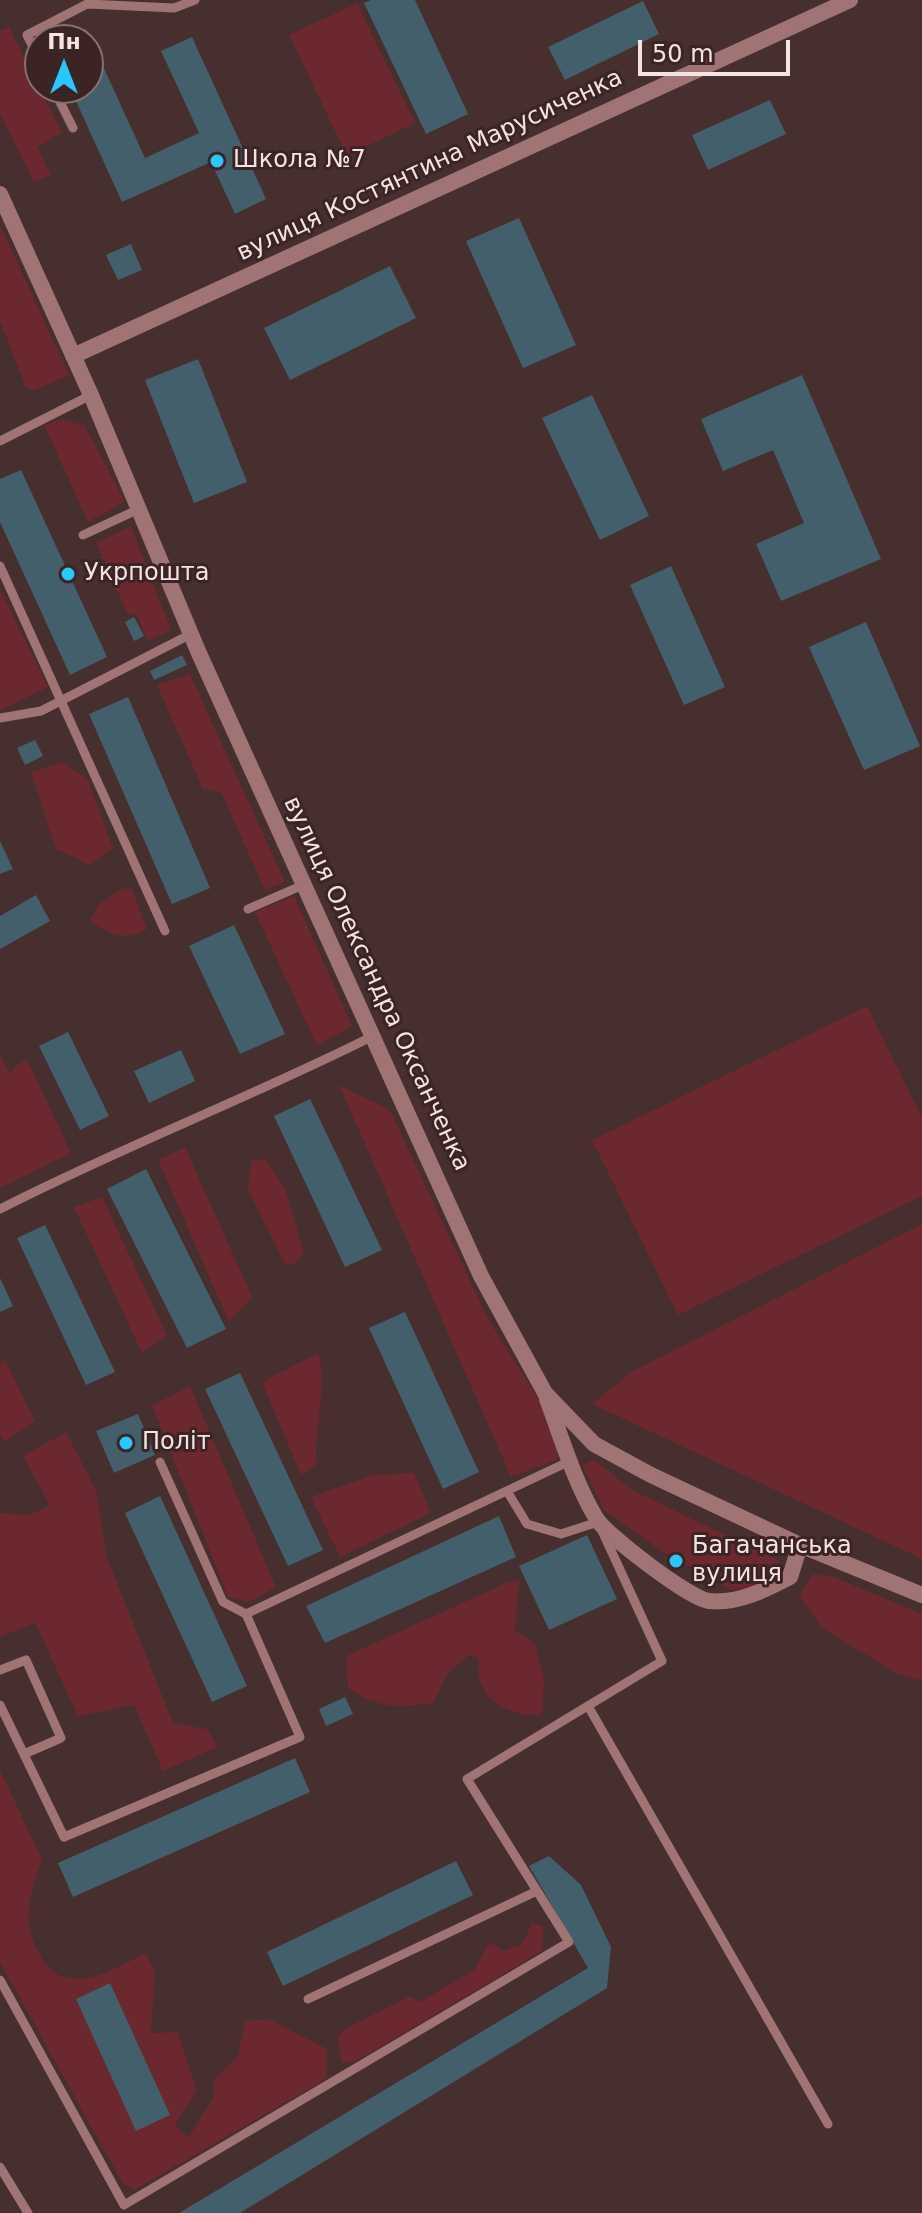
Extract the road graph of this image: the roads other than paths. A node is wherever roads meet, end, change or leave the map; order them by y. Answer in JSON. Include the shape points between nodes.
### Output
{"nodes":[{"id":1,"x":195,"y":0,"type":"edge"},
{"id":2,"x":850,"y":0,"type":"edge"},
{"id":3,"x":48,"y":24,"type":"edge"},
{"id":4,"x":61,"y":104,"type":"edge"},
{"id":5,"x":73,"y":128,"type":"dead end"},
{"id":6,"x":0,"y":194,"type":"edge"},
{"id":7,"x":73,"y":356,"type":"junction"},
{"id":8,"x":91,"y":395,"type":"junction"},
{"id":9,"x":0,"y":441,"type":"edge"},
{"id":10,"x":139,"y":509,"type":"junction"},
{"id":11,"x":83,"y":535,"type":"dead end"},
{"id":12,"x":0,"y":566,"type":"edge"},
{"id":13,"x":191,"y":634,"type":"junction"},
{"id":14,"x":61,"y":701,"type":"junction"},
{"id":15,"x":0,"y":718,"type":"edge"},
{"id":16,"x":303,"y":885,"type":"junction"},
{"id":17,"x":248,"y":909,"type":"dead end"},
{"id":18,"x":165,"y":931,"type":"dead end"},
{"id":19,"x":375,"y":1035,"type":"junction"},
{"id":20,"x":0,"y":1209,"type":"edge"},
{"id":21,"x":545,"y":1393,"type":"junction"},
{"id":22,"x":570,"y":1461,"type":"junction"},
{"id":23,"x":160,"y":1462,"type":"dead end"},
{"id":24,"x":507,"y":1491,"type":"junction"},
{"id":25,"x":598,"y":1522,"type":"junction"},
{"id":26,"x":800,"y":1545,"type":"junction"},
{"id":27,"x":922,"y":1595,"type":"edge"},
{"id":28,"x":246,"y":1614,"type":"junction"},
{"id":29,"x":0,"y":1670,"type":"edge"},
{"id":30,"x":0,"y":1705,"type":"edge"},
{"id":31,"x":588,"y":1706,"type":"junction"},
{"id":32,"x":24,"y":1754,"type":"junction"},
{"id":33,"x":537,"y":1891,"type":"junction"},
{"id":34,"x":0,"y":1980,"type":"edge"},
{"id":35,"x":308,"y":1999,"type":"dead end"},
{"id":36,"x":828,"y":2124,"type":"dead end"},
{"id":37,"x":0,"y":2167,"type":"edge"},
{"id":38,"x":28,"y":2213,"type":"edge"}],
"edges":[{"from":1,"to":3,"type":"lane","via":[[174,8],[87,4]]},
{"from":2,"to":7,"type":"street","name":"вулиця Костянтина Марусиченка"},
{"from":4,"to":5,"type":"lane"},
{"from":6,"to":7,"type":"street","name":"вулиця Олександра Оксанченка"},
{"from":7,"to":8,"type":"street","name":"вулиця Олександра Оксанченка"},
{"from":8,"to":9,"type":"lane"},
{"from":8,"to":10,"type":"street","name":"вулиця Олександра Оксанченка"},
{"from":10,"to":11,"type":"lane"},
{"from":10,"to":13,"type":"street","name":"вулиця Олександра Оксанченка"},
{"from":12,"to":14,"type":"lane"},
{"from":13,"to":14,"type":"lane"},
{"from":13,"to":16,"type":"street","name":"вулиця Олександра Оксанченка"},
{"from":14,"to":15,"type":"lane","via":[[41,711]]},
{"from":14,"to":18,"type":"lane"},
{"from":16,"to":17,"type":"lane"},
{"from":16,"to":19,"type":"street","name":"вулиця Олександра Оксанченка"},
{"from":19,"to":20,"type":"lane","via":[[101,1157]]},
{"from":19,"to":21,"type":"street","name":"вулиця Олександра Оксанченка","via":[[481,1276]]},
{"from":21,"to":22,"type":"street"},
{"from":21,"to":26,"type":"street","name":"вулиця Олександра Оксанченка","via":[[594,1444]]},
{"from":22,"to":24,"type":"lane"},
{"from":22,"to":25,"type":"street"},
{"from":23,"to":28,"type":"lane","via":[[223,1602]]},
{"from":24,"to":25,"type":"lane","via":[[527,1524],[561,1534]]},
{"from":24,"to":28,"type":"lane"},
{"from":25,"to":26,"type":"street","via":[[646,1564],[707,1601],[754,1596],[790,1577]]},
{"from":25,"to":31,"type":"lane","via":[[662,1661]]},
{"from":26,"to":27,"type":"street","name":"вулиця Олександра Оксанченка"},
{"from":28,"to":32,"type":"lane","via":[[300,1737],[64,1837]]},
{"from":29,"to":32,"type":"lane","via":[[26,1660],[61,1738]]},
{"from":30,"to":32,"type":"lane"},
{"from":31,"to":33,"type":"lane","via":[[467,1779]]},
{"from":31,"to":36,"type":"lane"},
{"from":33,"to":34,"type":"lane","via":[[569,1942],[124,2205]]},
{"from":33,"to":35,"type":"lane"},
{"from":37,"to":38,"type":"lane"}]}
